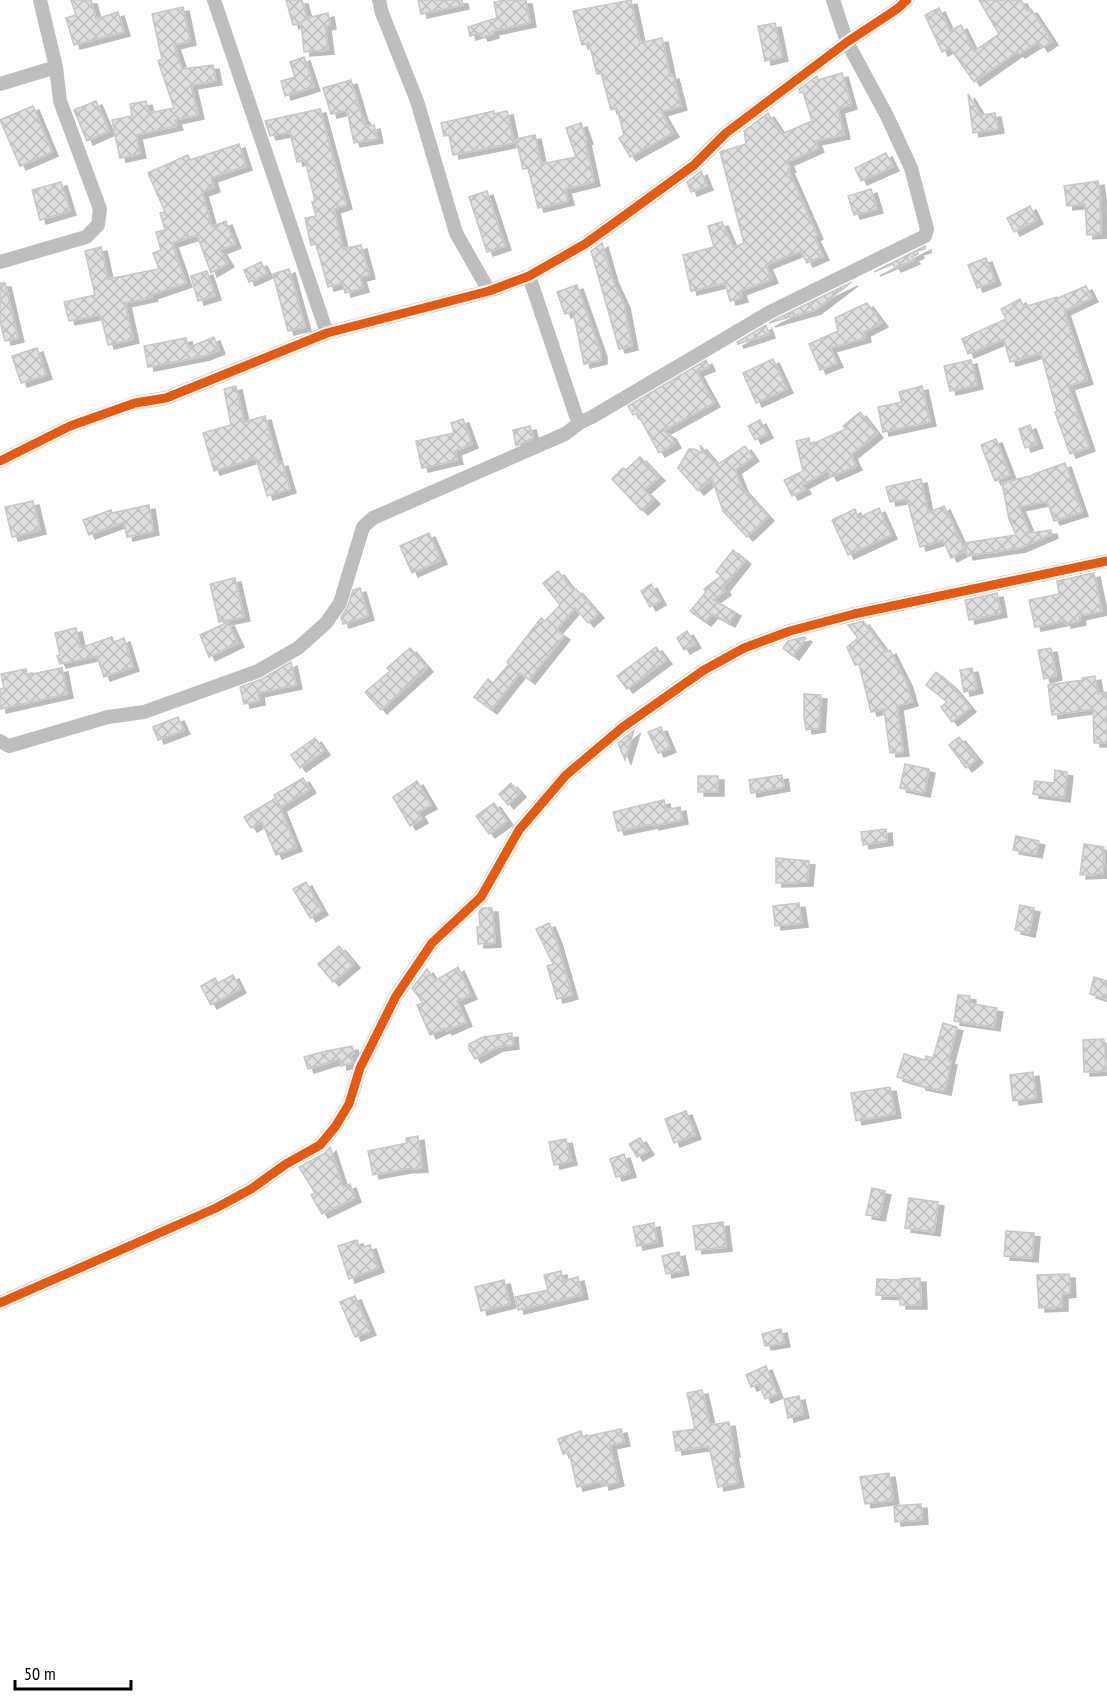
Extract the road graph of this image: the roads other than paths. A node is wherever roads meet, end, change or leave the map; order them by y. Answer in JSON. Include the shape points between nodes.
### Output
{"nodes":[{"id":1,"x":40,"y":0,"type":"edge"},
{"id":2,"x":214,"y":0,"type":"edge"},
{"id":3,"x":379,"y":0,"type":"edge"},
{"id":4,"x":833,"y":0,"type":"edge"},
{"id":5,"x":907,"y":0,"type":"edge"},
{"id":6,"x":847,"y":42,"type":"junction"},
{"id":7,"x":57,"y":67,"type":"junction"},
{"id":8,"x":0,"y":84,"type":"edge"},
{"id":9,"x":0,"y":262,"type":"edge"},
{"id":10,"x":529,"y":276,"type":"junction"},
{"id":11,"x":489,"y":291,"type":"junction"},
{"id":12,"x":327,"y":333,"type":"junction"},
{"id":13,"x":581,"y":422,"type":"junction"},
{"id":14,"x":0,"y":461,"type":"edge"},
{"id":15,"x":1107,"y":561,"type":"edge"},
{"id":16,"x":0,"y":741,"type":"edge"},
{"id":17,"x":0,"y":1303,"type":"edge"}],
"edges":[{"from":1,"to":7,"type":"street"},
{"from":2,"to":12,"type":"street"},
{"from":3,"to":11,"type":"street","via":[[417,101],[456,233]]},
{"from":4,"to":6,"type":"street"},
{"from":5,"to":6,"type":"street"},
{"from":6,"to":10,"type":"street","via":[[726,133],[669,184],[585,244]]},
{"from":6,"to":13,"type":"street","via":[[911,168],[927,229],[925,236],[770,312]]},
{"from":7,"to":8,"type":"street"},
{"from":7,"to":9,"type":"street","via":[[60,101],[100,209],[98,225],[86,237]]},
{"from":10,"to":11,"type":"street"},
{"from":10,"to":13,"type":"street"},
{"from":11,"to":12,"type":"street"},
{"from":12,"to":14,"type":"street","via":[[166,398],[135,403],[70,426]]},
{"from":13,"to":16,"type":"street","via":[[565,434],[373,518],[363,526],[340,603],[326,623],[298,648],[258,671],[144,712],[108,717],[9,746]]},
{"from":15,"to":17,"type":"street","via":[[790,631],[744,648],[704,670],[623,727],[566,775],[519,830],[481,897],[432,943],[396,996],[360,1068],[349,1104],[320,1144],[216,1208]]}]}
